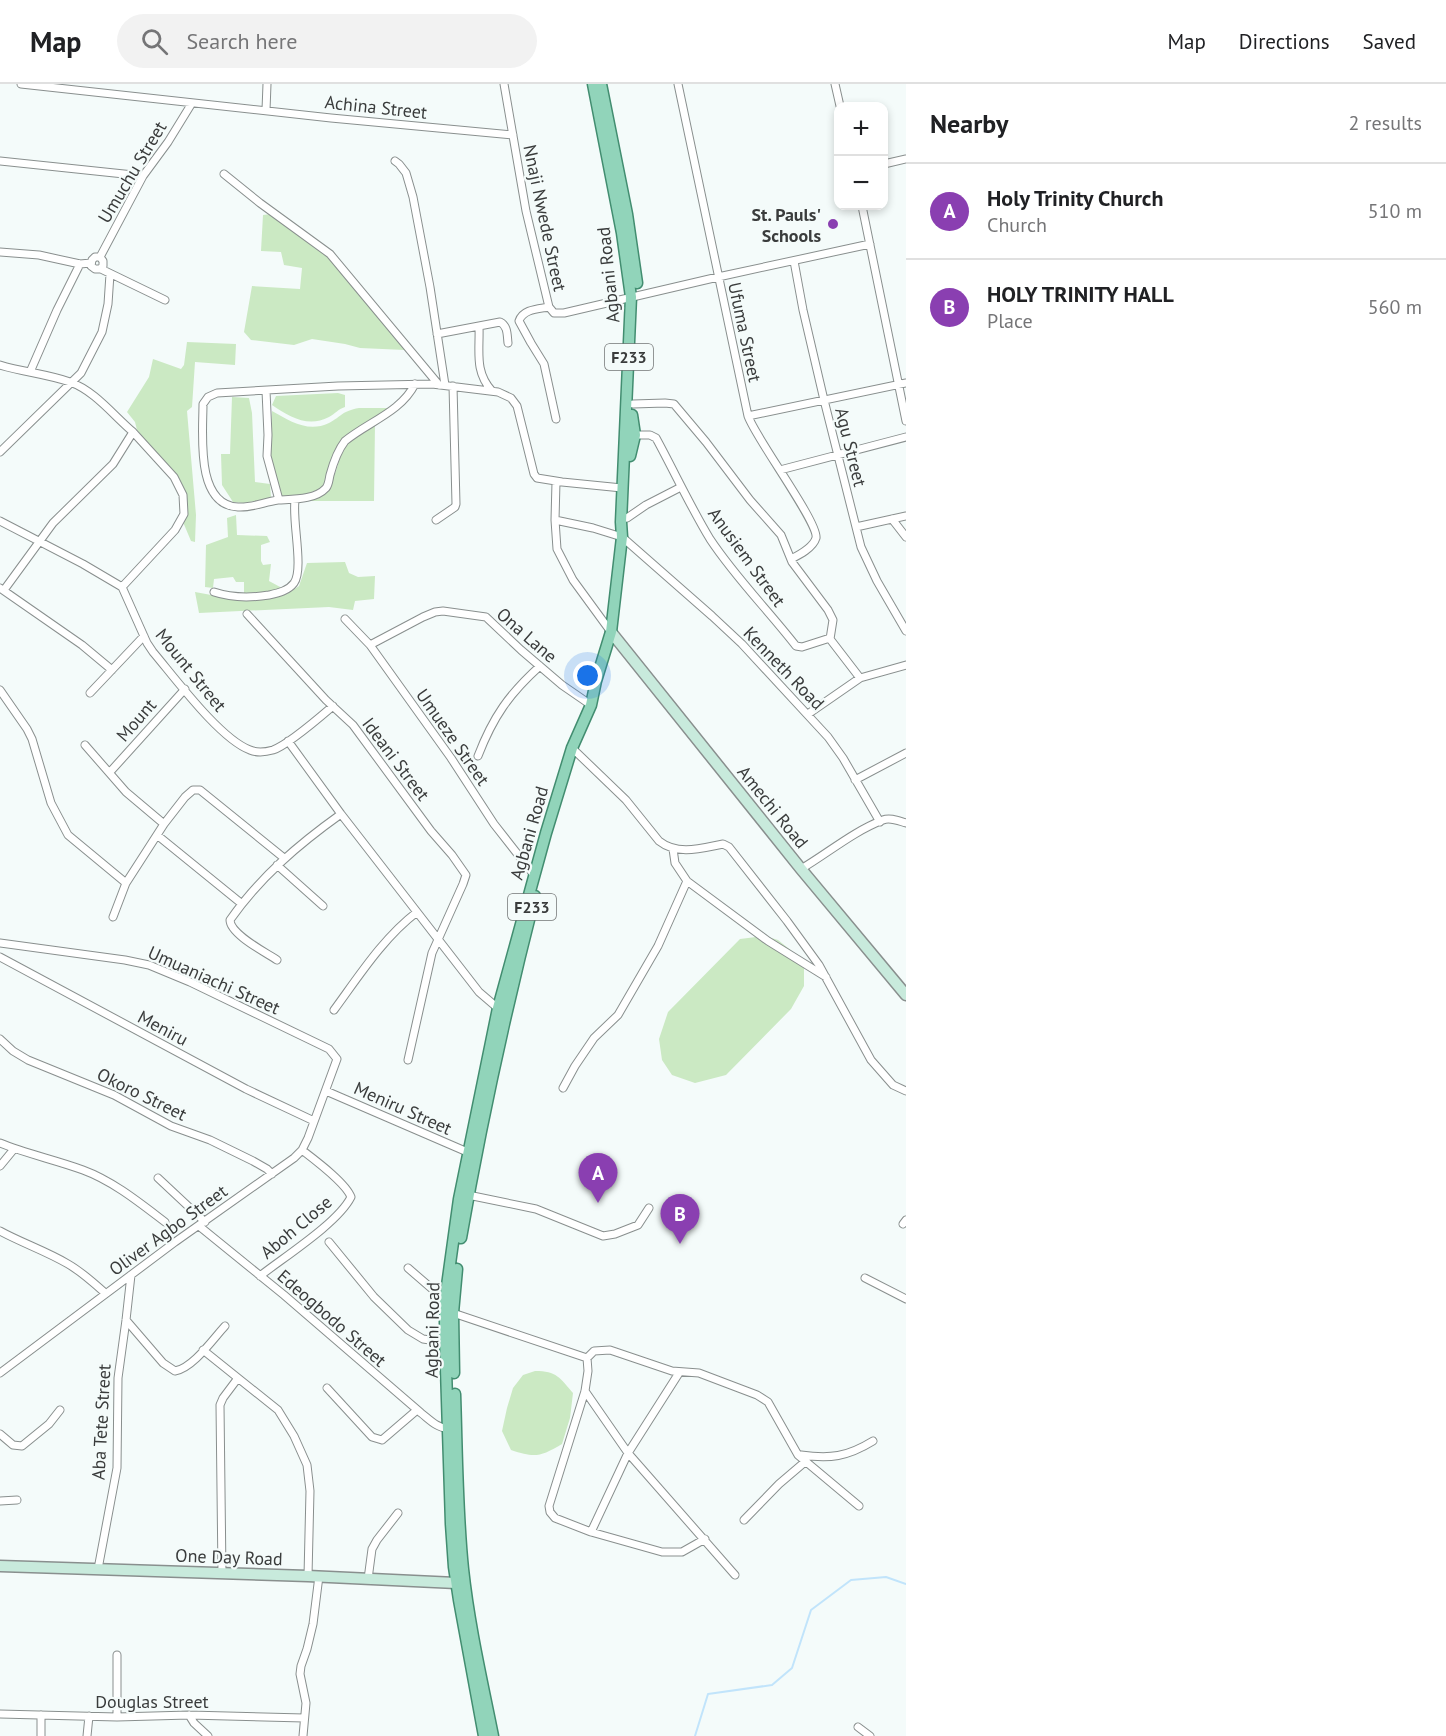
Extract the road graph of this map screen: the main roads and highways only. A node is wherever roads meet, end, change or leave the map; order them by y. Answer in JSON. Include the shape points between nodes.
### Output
{"nodes":[{"id":1,"x":593,"y":84,"type":"edge"},
{"id":2,"x":601,"y":84,"type":"edge"},
{"id":3,"x":635,"y":296,"type":"junction"},
{"id":4,"x":624,"y":539,"type":"junction"},
{"id":5,"x":614,"y":635,"type":"junction"},
{"id":6,"x":575,"y":750,"type":"junction"},
{"id":7,"x":906,"y":995,"type":"edge"},
{"id":8,"x":502,"y":1012,"type":"junction"},
{"id":9,"x":472,"y":1155,"type":"junction"},
{"id":10,"x":0,"y":1566,"type":"edge"},
{"id":11,"x":461,"y":1584,"type":"junction"},
{"id":12,"x":484,"y":1736,"type":"edge"},
{"id":13,"x":493,"y":1736,"type":"edge"}],
"edges":[{"from":1,"to":3,"type":"main road","name":"Agbani Road","number":"F233"},
{"from":2,"to":3,"type":"main road","name":"Agbani Road","number":"F233","via":[[630,233]]},
{"from":3,"to":4,"type":"main road","name":"Agbani Road","number":"F233","via":[[622,488]]},
{"from":3,"to":4,"type":"main road","name":"Agbani Road","number":"F233","via":[[635,435],[630,451]]},
{"from":4,"to":5,"type":"main road","name":"Agbani Road","number":"F233","via":[[621,598]]},
{"from":5,"to":6,"type":"main road","name":"Agbani Road","number":"F233"},
{"from":5,"to":6,"type":"main road","name":"Agbani Road","number":"F233"},
{"from":5,"to":7,"type":"main road","name":"Amechi Road"},
{"from":6,"to":8,"type":"main road","name":"Agbani Road","number":"F233"},
{"from":6,"to":8,"type":"main road","name":"Agbani Road","number":"F233","via":[[534,875]]},
{"from":8,"to":9,"type":"main road","name":"Agbani Road","number":"F233"},
{"from":9,"to":11,"type":"main road","name":"Agbani Road","number":"F233","via":[[453,1313]]},
{"from":9,"to":11,"type":"main road","name":"Agbani Road","number":"F233","via":[[459,1199],[445,1300],[451,1524]]},
{"from":10,"to":11,"type":"main road","name":"One Day Road"},
{"from":11,"to":12,"type":"main road","name":"Agbani Road","number":"F233"},
{"from":11,"to":13,"type":"main road","name":"Agbani Road","number":"F233"}]}
